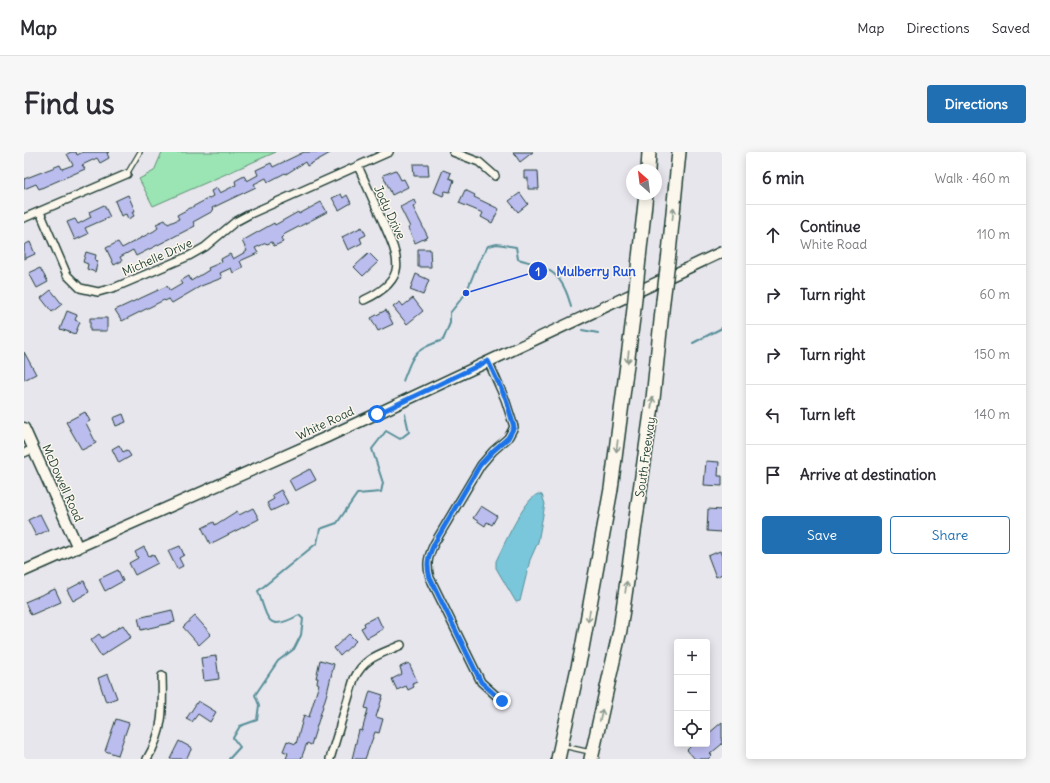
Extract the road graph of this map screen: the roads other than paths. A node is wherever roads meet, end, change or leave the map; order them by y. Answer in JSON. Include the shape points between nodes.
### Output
{"nodes":[{"id":1,"x":140,"y":152,"type":"edge"},
{"id":2,"x":389,"y":152,"type":"edge"},
{"id":3,"x":453,"y":152,"type":"edge"},
{"id":4,"x":649,"y":152,"type":"edge"},
{"id":5,"x":679,"y":152,"type":"edge"},
{"id":6,"x":648,"y":164,"type":"edge"},
{"id":7,"x":358,"y":166,"type":"junction"},
{"id":8,"x":127,"y":174,"type":"joint"},
{"id":9,"x":495,"y":176,"type":"dead end"},
{"id":10,"x":645,"y":200,"type":"edge"},
{"id":11,"x":40,"y":212,"type":"junction"},
{"id":12,"x":24,"y":218,"type":"edge"},
{"id":13,"x":722,"y":252,"type":"edge"},
{"id":14,"x":364,"y":300,"type":"dead end"},
{"id":15,"x":488,"y":361,"type":"junction"},
{"id":16,"x":24,"y":428,"type":"edge"},
{"id":17,"x":29,"y":451,"type":"edge"},
{"id":18,"x":78,"y":548,"type":"junction"},
{"id":19,"x":24,"y":571,"type":"edge"},
{"id":20,"x":401,"y":645,"type":"dead end"},
{"id":21,"x":162,"y":676,"type":"dead end"},
{"id":22,"x":502,"y":701,"type":"dead end"},
{"id":23,"x":562,"y":746,"type":"junction"},
{"id":24,"x":592,"y":756,"type":"edge"},
{"id":25,"x":147,"y":759,"type":"edge"},
{"id":26,"x":330,"y":759,"type":"edge"},
{"id":27,"x":558,"y":759,"type":"edge"}],
"edges":[{"from":1,"to":8,"type":"lane"},
{"from":2,"to":7,"type":"street","name":"Michelle Drive"},
{"from":3,"to":9,"type":"street","via":[[479,162]]},
{"from":4,"to":6,"type":"highway"},
{"from":24,"to":5,"type":"highway","name":"South Freeway","one_way":true,"bridge":true,"via":[[620,630],[653,399]]},
{"from":7,"to":11,"type":"street","name":"Michelle Drive","via":[[235,222],[205,247],[189,256],[98,292],[80,288],[67,275]]},
{"from":7,"to":14,"type":"street","name":"Jody Drive","via":[[397,252],[397,268],[390,283]]},
{"from":8,"to":11,"type":"street"},
{"from":10,"to":23,"type":"highway","one_way":true,"bridge":true,"via":[[611,489]]},
{"from":11,"to":12,"type":"street"},
{"from":13,"to":15,"type":"street","name":"White Road"},
{"from":15,"to":18,"type":"street","name":"White Road","via":[[327,437]]},
{"from":15,"to":22,"type":"street","via":[[506,399],[514,427],[508,438],[480,465],[434,544],[427,565],[430,578],[481,682]]},
{"from":16,"to":17,"type":"street","name":"McDowell Road"},
{"from":17,"to":18,"type":"street","name":"McDowell Road"},
{"from":18,"to":19,"type":"street","name":"White Road"},
{"from":20,"to":26,"type":"street","via":[[369,660],[359,668]]},
{"from":21,"to":25,"type":"street","via":[[160,733]]},
{"from":23,"to":24,"type":"lane"},
{"from":23,"to":27,"type":"highway"}]}
